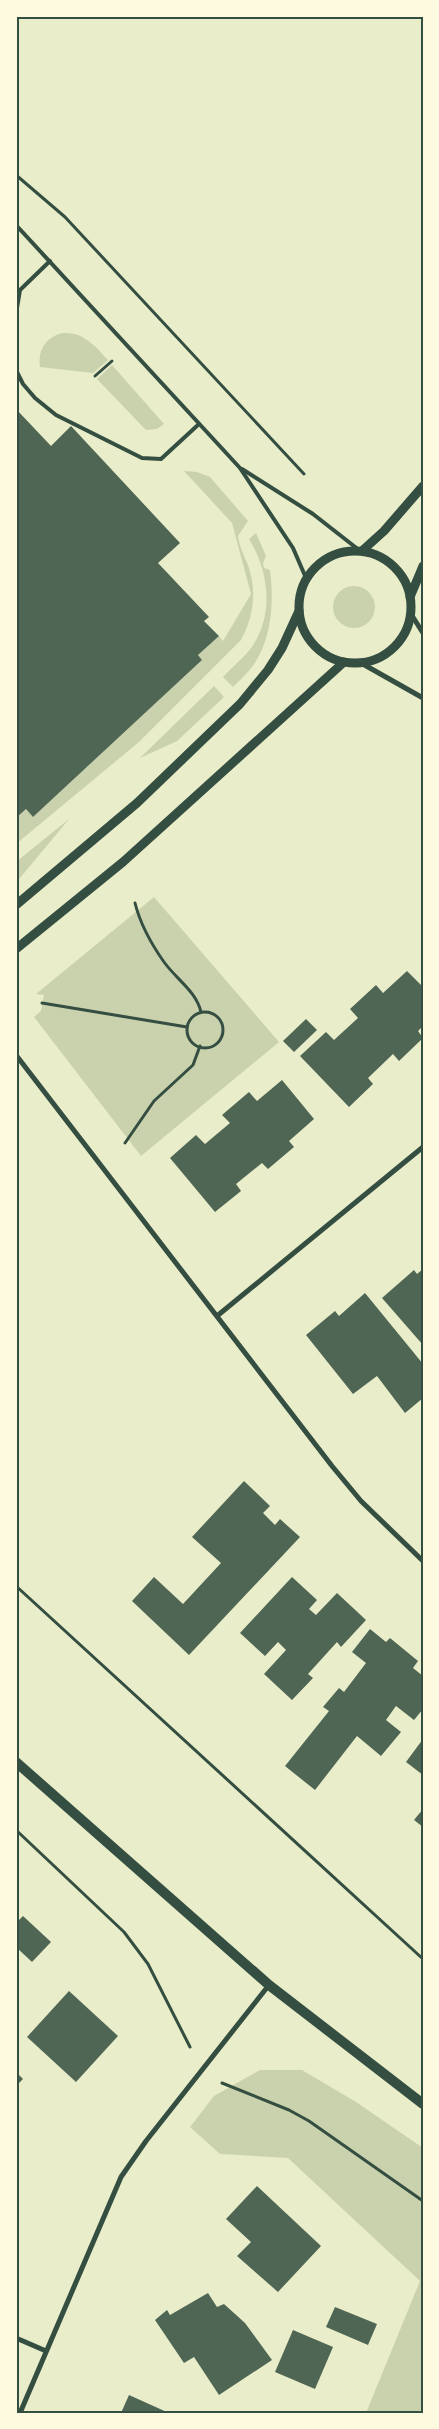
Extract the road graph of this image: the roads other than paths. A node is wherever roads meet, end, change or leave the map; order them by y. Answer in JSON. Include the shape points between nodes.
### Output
{"nodes":[{"id":1,"x":16,"y":225,"type":"edge"},
{"id":2,"x":50,"y":262,"type":"junction"},
{"id":3,"x":16,"y":314,"type":"edge"},
{"id":4,"x":16,"y":370,"type":"edge"},
{"id":5,"x":199,"y":424,"type":"junction"},
{"id":6,"x":240,"y":468,"type":"junction"},
{"id":7,"x":423,"y":486,"type":"edge"},
{"id":8,"x":361,"y":550,"type":"junction"},
{"id":9,"x":423,"y":566,"type":"edge"},
{"id":10,"x":306,"y":578,"type":"junction"},
{"id":11,"x":410,"y":596,"type":"junction"},
{"id":12,"x":299,"y":611,"type":"junction"},
{"id":13,"x":411,"y":614,"type":"junction"},
{"id":14,"x":423,"y":633,"type":"edge"},
{"id":15,"x":344,"y":662,"type":"junction"},
{"id":16,"x":361,"y":663,"type":"junction"},
{"id":17,"x":423,"y":698,"type":"edge"},
{"id":18,"x":16,"y":905,"type":"edge"},
{"id":19,"x":16,"y":950,"type":"edge"},
{"id":20,"x":16,"y":1055,"type":"edge"},
{"id":21,"x":423,"y":1147,"type":"edge"},
{"id":22,"x":217,"y":1316,"type":"junction"},
{"id":23,"x":423,"y":1561,"type":"edge"},
{"id":24,"x":16,"y":1762,"type":"edge"},
{"id":25,"x":270,"y":1985,"type":"junction"},
{"id":26,"x":423,"y":2104,"type":"edge"},
{"id":27,"x":16,"y":2338,"type":"edge"},
{"id":28,"x":46,"y":2351,"type":"junction"},
{"id":29,"x":20,"y":2413,"type":"edge"}],
"edges":[{"from":1,"to":2,"type":"lane"},
{"from":2,"to":3,"type":"lane","via":[[20,290]]},
{"from":2,"to":5,"type":"lane"},
{"from":4,"to":5,"type":"lane","via":[[35,398],[56,414],[142,458],[161,458]]},
{"from":5,"to":6,"type":"lane"},
{"from":6,"to":8,"type":"lane","via":[[313,514]]},
{"from":6,"to":10,"type":"lane","via":[[292,548]]},
{"from":7,"to":8,"type":"street","via":[[384,531]]},
{"from":8,"to":10,"type":"street","via":[[346,550],[330,556],[316,565]]},
{"from":8,"to":11,"type":"street","via":[[379,555],[393,564],[403,576]]},
{"from":9,"to":11,"type":"street"},
{"from":10,"to":12,"type":"street","via":[[300,594]]},
{"from":11,"to":13,"type":"street"},
{"from":12,"to":15,"type":"street","via":[[302,626],[318,650]]},
{"from":12,"to":18,"type":"street","via":[[268,670],[240,704],[137,803]]},
{"from":13,"to":14,"type":"street"},
{"from":13,"to":16,"type":"street","via":[[402,639],[391,650],[377,659]]},
{"from":15,"to":16,"type":"street"},
{"from":15,"to":19,"type":"street","via":[[169,822]]},
{"from":16,"to":17,"type":"street"},
{"from":20,"to":22,"type":"street"},
{"from":21,"to":22,"type":"street"},
{"from":22,"to":23,"type":"street","via":[[361,1501]]},
{"from":24,"to":25,"type":"main road"},
{"from":25,"to":26,"type":"main road"},
{"from":25,"to":28,"type":"street","via":[[121,2177]]},
{"from":27,"to":28,"type":"street"},
{"from":28,"to":29,"type":"street"}]}
